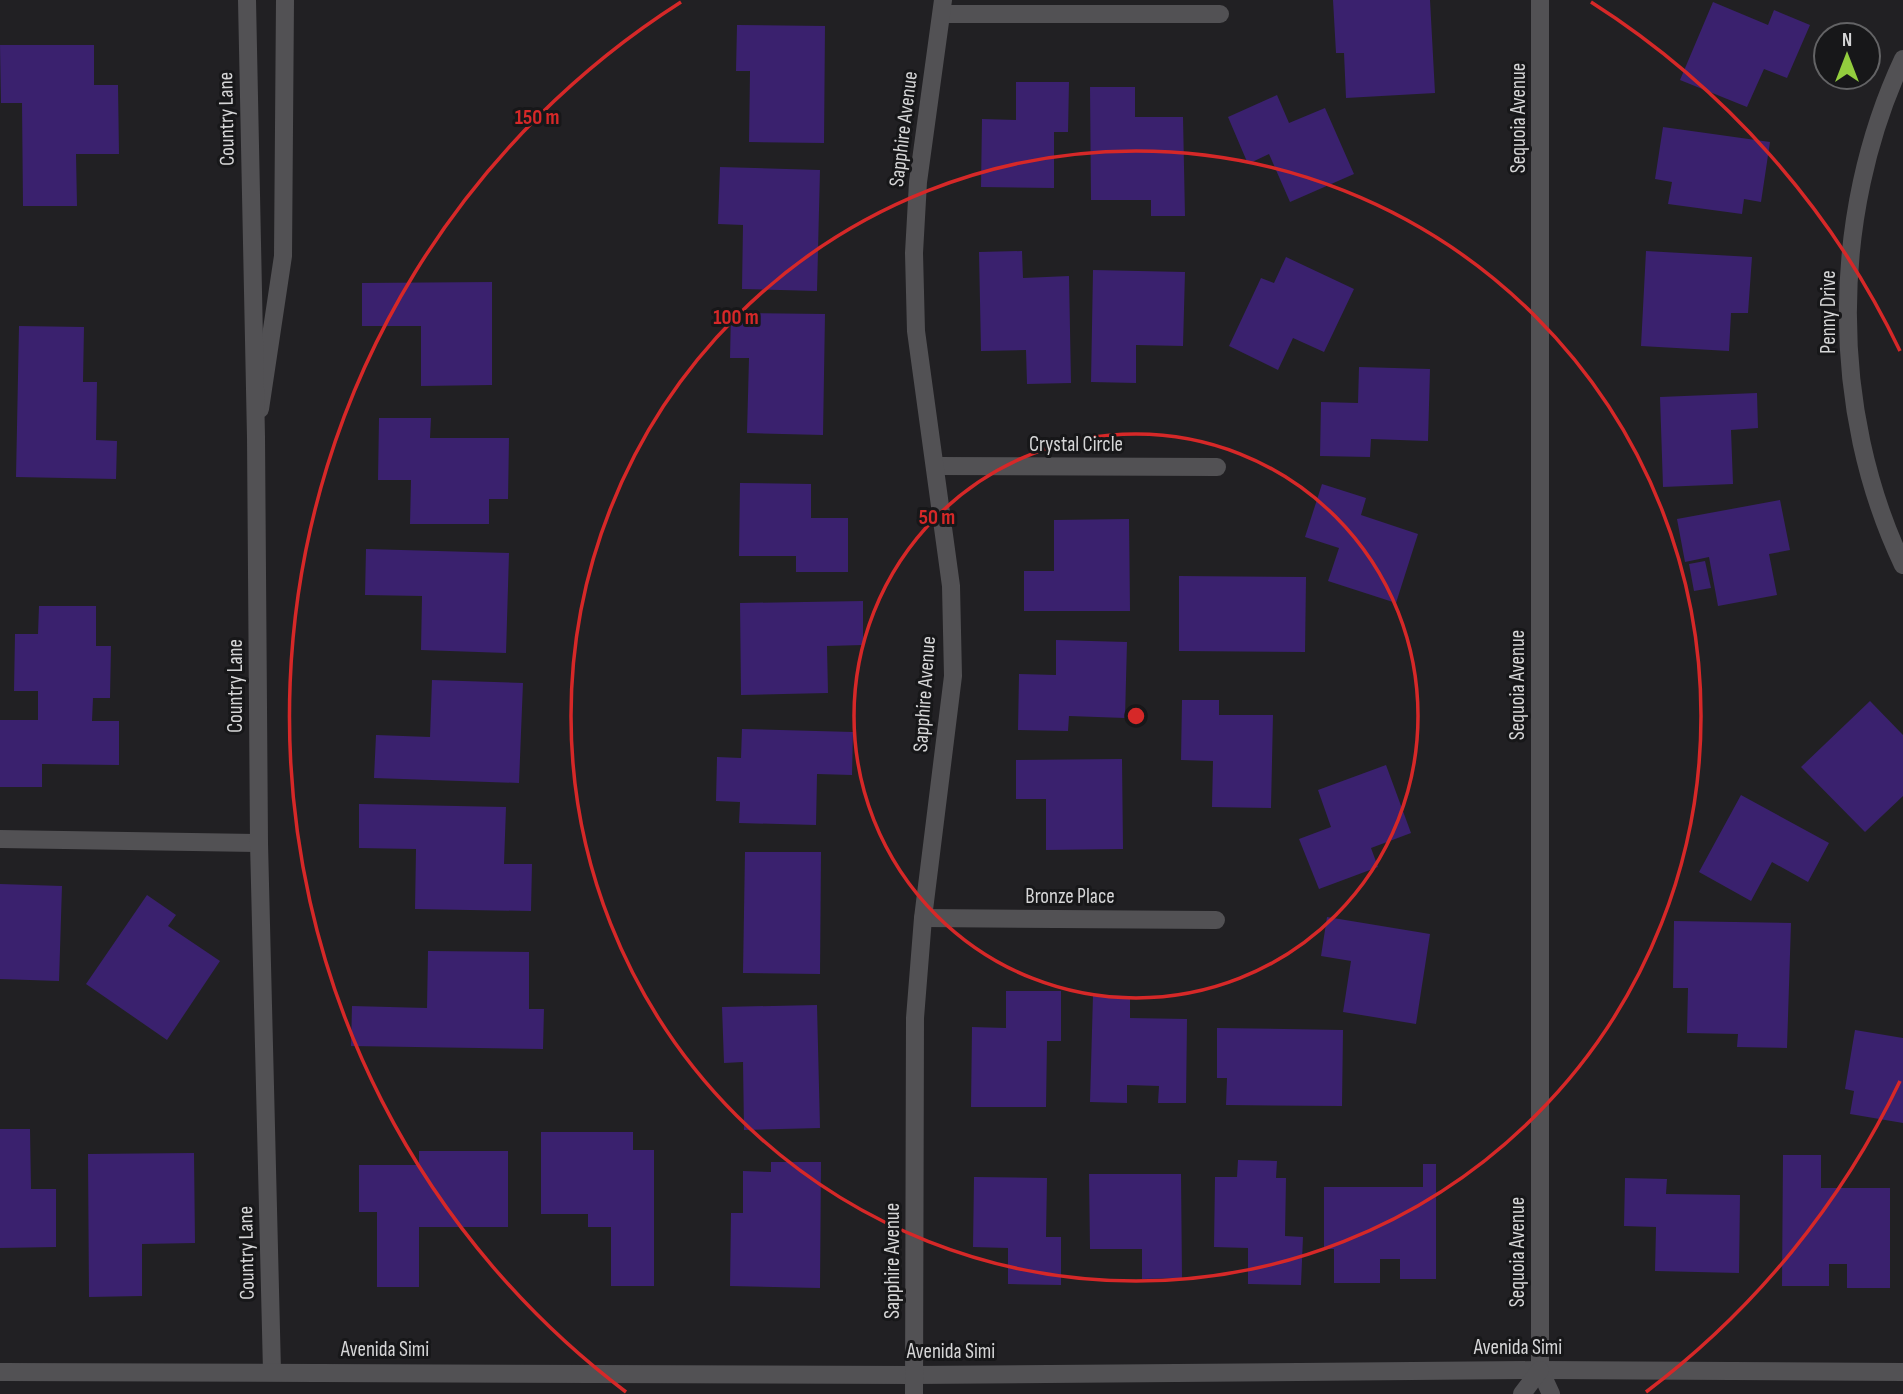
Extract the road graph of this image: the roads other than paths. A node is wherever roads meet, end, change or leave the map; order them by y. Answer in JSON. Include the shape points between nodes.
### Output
{"nodes":[{"id":1,"x":247,"y":0,"type":"edge"},
{"id":2,"x":285,"y":0,"type":"edge"},
{"id":3,"x":1541,"y":0,"type":"edge"},
{"id":4,"x":943,"y":7,"type":"edge"},
{"id":5,"x":1220,"y":14,"type":"dead end"},
{"id":6,"x":1903,"y":59,"type":"edge"},
{"id":7,"x":256,"y":437,"type":"junction"},
{"id":8,"x":934,"y":466,"type":"junction"},
{"id":9,"x":1217,"y":467,"type":"dead end"},
{"id":10,"x":1903,"y":565,"type":"edge"},
{"id":11,"x":0,"y":839,"type":"edge"},
{"id":12,"x":259,"y":843,"type":"junction"},
{"id":13,"x":923,"y":918,"type":"junction"},
{"id":14,"x":1216,"y":920,"type":"dead end"},
{"id":15,"x":1539,"y":1370,"type":"junction"},
{"id":16,"x":272,"y":1371,"type":"junction"},
{"id":17,"x":0,"y":1372,"type":"edge"},
{"id":18,"x":1903,"y":1372,"type":"edge"},
{"id":19,"x":914,"y":1375,"type":"junction"},
{"id":20,"x":914,"y":1394,"type":"edge"},
{"id":21,"x":1522,"y":1394,"type":"edge"},
{"id":22,"x":1551,"y":1394,"type":"edge"}],
"edges":[{"from":1,"to":7,"type":"street","name":"Country Lane"},
{"from":2,"to":7,"type":"street","via":[[283,256]]},
{"from":3,"to":15,"type":"street","name":"Sequoia Avenue"},
{"from":4,"to":5,"type":"street"},
{"from":4,"to":8,"type":"street","name":"Sapphire Avenue","via":[[918,182],[914,253],[916,331]]},
{"from":6,"to":10,"type":"street","name":"Penny Drive","via":[[1868,150],[1853,223],[1847,343],[1866,465]]},
{"from":7,"to":12,"type":"street","name":"Country Lane"},
{"from":8,"to":9,"type":"street","name":"Crystal Circle"},
{"from":8,"to":13,"type":"street","name":"Sapphire Avenue","via":[[951,586],[953,676]]},
{"from":11,"to":12,"type":"street"},
{"from":12,"to":16,"type":"street","name":"Country Lane"},
{"from":13,"to":14,"type":"street","name":"Bronze Place"},
{"from":13,"to":19,"type":"street","name":"Sapphire Avenue","via":[[915,1018]]},
{"from":15,"to":18,"type":"street","name":"Avenida Simi"},
{"from":15,"to":19,"type":"street","name":"Avenida Simi"},
{"from":15,"to":21,"type":"street"},
{"from":15,"to":22,"type":"street","name":"Sequoia Avenue"},
{"from":16,"to":17,"type":"street","name":"Avenida Simi"},
{"from":16,"to":19,"type":"street","name":"Avenida Simi"},
{"from":19,"to":20,"type":"street","name":"Sapphire Avenue"}]}
